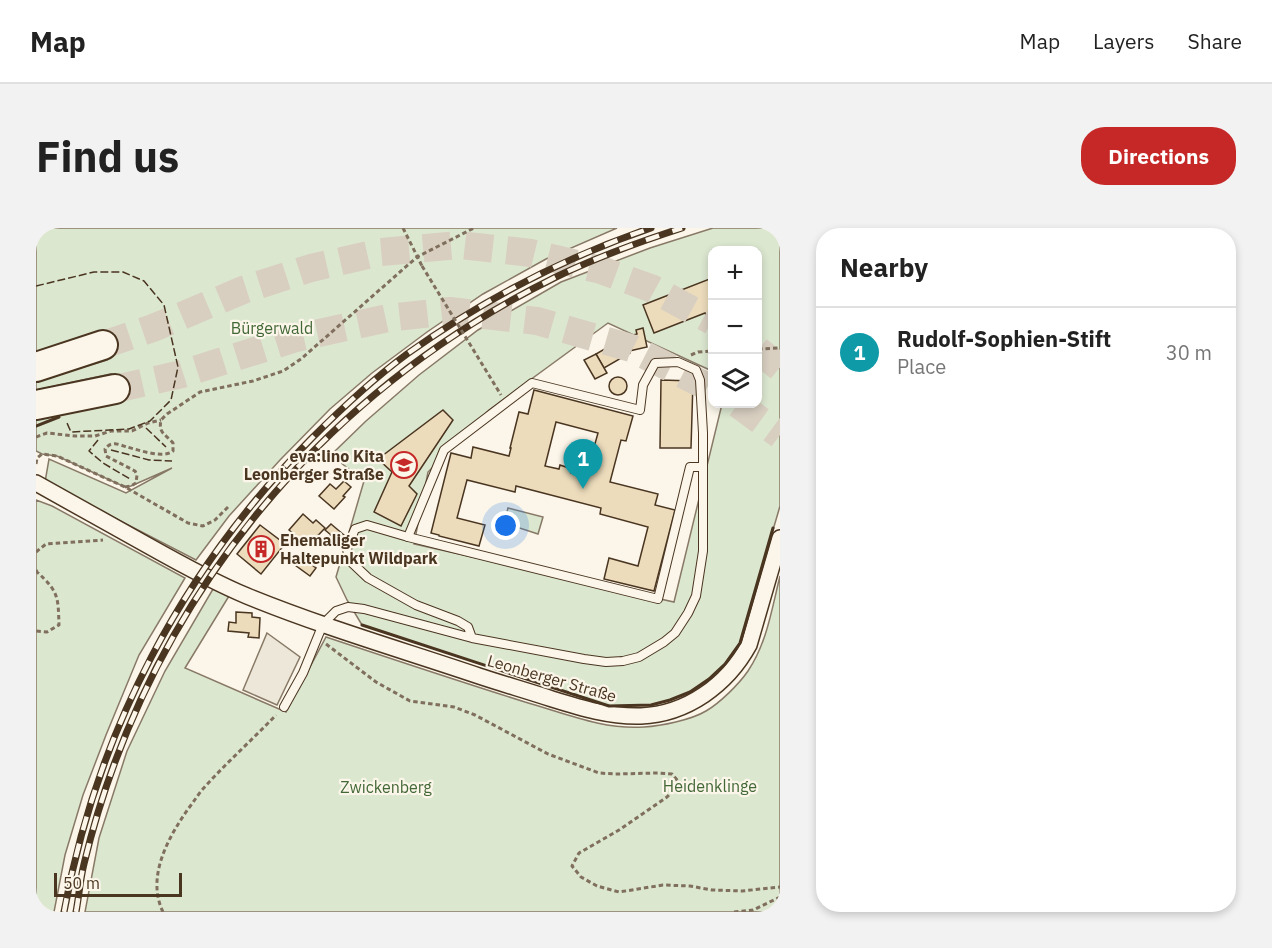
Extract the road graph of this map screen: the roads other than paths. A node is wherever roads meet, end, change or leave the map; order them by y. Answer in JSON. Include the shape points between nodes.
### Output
{"nodes":[{"id":1,"x":103,"y":345,"type":"tunnel mouth"},
{"id":2,"x":36,"y":367,"type":"edge"},
{"id":3,"x":115,"y":389,"type":"tunnel mouth"},
{"id":4,"x":36,"y":405,"type":"edge"},
{"id":5,"x":703,"y":467,"type":"junction"},
{"id":6,"x":36,"y":483,"type":"edge"},
{"id":7,"x":408,"y":537,"type":"junction"},
{"id":8,"x":780,"y":538,"type":"edge"},
{"id":9,"x":321,"y":631,"type":"junction"},
{"id":10,"x":472,"y":638,"type":"junction"},
{"id":11,"x":284,"y":707,"type":"road end"}],
"edges":[{"from":1,"to":2,"type":"highway"},
{"from":3,"to":4,"type":"highway"},
{"from":5,"to":7,"type":"lane","via":[[690,467],[658,599]]},
{"from":5,"to":7,"type":"lane","name":"Leonberger Straße","via":[[700,380],[696,370],[678,362],[655,363],[643,385],[640,410],[532,382],[444,450]]},
{"from":5,"to":10,"type":"lane","name":"Leonberger Straße","via":[[703,551],[696,596],[675,633],[664,642],[639,657],[606,662]]},
{"from":6,"to":9,"type":"street","name":"Leonberger Straße","via":[[185,567]]},
{"from":7,"to":10,"type":"lane","via":[[367,525],[355,529],[347,548],[349,560],[368,578],[416,605],[468,627]]},
{"from":8,"to":9,"type":"street","name":"Leonberger Straße","via":[[742,658],[703,696],[652,714],[606,714]]},
{"from":9,"to":10,"type":"lane","name":"Leonberger Straße","via":[[336,611],[348,607]]},
{"from":9,"to":11,"type":"lane"}]}
